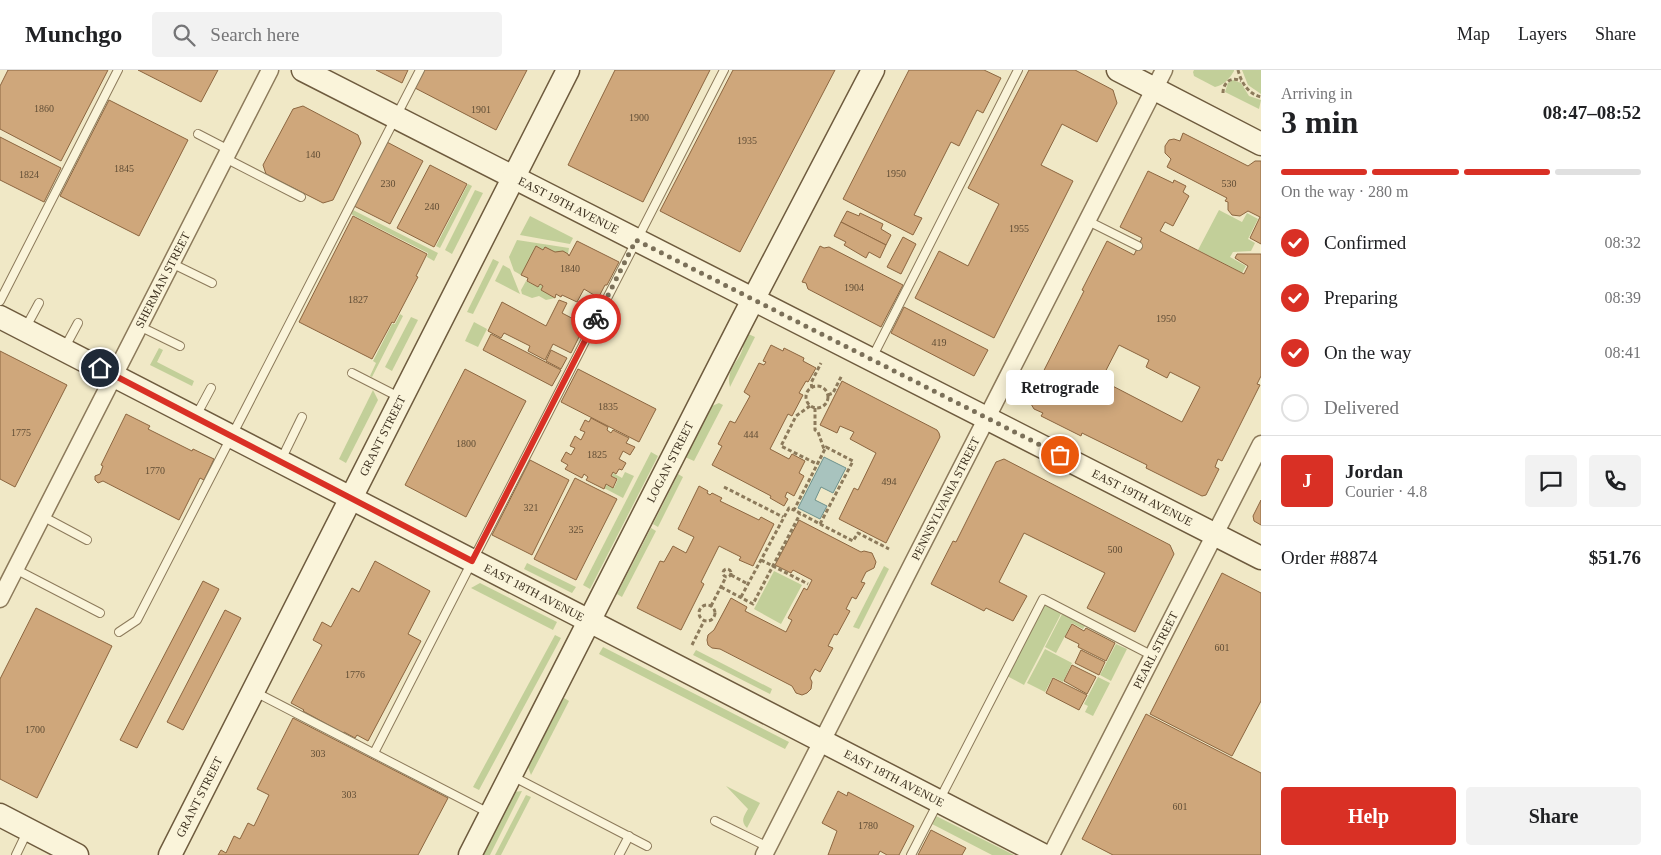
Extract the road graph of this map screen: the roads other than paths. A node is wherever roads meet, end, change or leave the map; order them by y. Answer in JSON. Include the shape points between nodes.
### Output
{"nodes":[{"id":1,"x":118,"y":70,"type":"edge"},
{"id":2,"x":270,"y":70,"type":"edge"},
{"id":3,"x":303,"y":70,"type":"edge"},
{"id":4,"x":420,"y":70,"type":"edge"},
{"id":5,"x":568,"y":70,"type":"edge"},
{"id":6,"x":724,"y":70,"type":"edge"},
{"id":7,"x":873,"y":70,"type":"edge"},
{"id":8,"x":1018,"y":70,"type":"edge"},
{"id":9,"x":1118,"y":70,"type":"edge"},
{"id":10,"x":1160,"y":80,"type":"edge"},
{"id":11,"x":396,"y":117,"type":"junction"},
{"id":12,"x":198,"y":134,"type":"dead end"},
{"id":13,"x":1261,"y":144,"type":"edge"},
{"id":14,"x":227,"y":154,"type":"junction"},
{"id":15,"x":514,"y":177,"type":"junction"},
{"id":16,"x":301,"y":198,"type":"dead end"},
{"id":17,"x":1088,"y":221,"type":"junction"},
{"id":18,"x":636,"y":240,"type":"junction"},
{"id":19,"x":1138,"y":246,"type":"dead end"},
{"id":20,"x":171,"y":263,"type":"junction"},
{"id":21,"x":212,"y":283,"type":"dead end"},
{"id":22,"x":753,"y":299,"type":"junction"},
{"id":23,"x":0,"y":301,"type":"edge"},
{"id":24,"x":39,"y":302,"type":"dead end"},
{"id":25,"x":0,"y":317,"type":"edge"},
{"id":26,"x":78,"y":322,"type":"dead end"},
{"id":27,"x":139,"y":325,"type":"junction"},
{"id":28,"x":25,"y":330,"type":"junction"},
{"id":29,"x":180,"y":346,"type":"dead end"},
{"id":30,"x":64,"y":350,"type":"junction"},
{"id":31,"x":871,"y":359,"type":"junction"},
{"id":32,"x":352,"y":373,"type":"dead end"},
{"id":33,"x":113,"y":375,"type":"junction"},
{"id":34,"x":211,"y":388,"type":"dead end"},
{"id":35,"x":402,"y":398,"type":"junction"},
{"id":36,"x":302,"y":417,"type":"dead end"},
{"id":37,"x":196,"y":418,"type":"junction"},
{"id":38,"x":987,"y":418,"type":"junction"},
{"id":39,"x":231,"y":436,"type":"junction"},
{"id":40,"x":1261,"y":444,"type":"edge"},
{"id":41,"x":280,"y":461,"type":"junction"},
{"id":42,"x":351,"y":498,"type":"junction"},
{"id":43,"x":42,"y":516,"type":"junction"},
{"id":44,"x":1215,"y":534,"type":"junction"},
{"id":45,"x":87,"y":540,"type":"dead end"},
{"id":46,"x":1261,"y":558,"type":"edge"},
{"id":47,"x":472,"y":561,"type":"junction"},
{"id":48,"x":15,"y":569,"type":"junction"},
{"id":49,"x":0,"y":599,"type":"edge"},
{"id":50,"x":100,"y":613,"type":"dead end"},
{"id":51,"x":589,"y":621,"type":"junction"},
{"id":52,"x":119,"y":632,"type":"dead end"},
{"id":53,"x":1153,"y":656,"type":"junction"},
{"id":54,"x":253,"y":691,"type":"junction"},
{"id":55,"x":822,"y":741,"type":"junction"},
{"id":56,"x":374,"y":753,"type":"junction"},
{"id":57,"x":510,"y":776,"type":"junction"},
{"id":58,"x":938,"y":801,"type":"junction"},
{"id":59,"x":491,"y":814,"type":"junction"},
{"id":60,"x":0,"y":815,"type":"edge"},
{"id":61,"x":716,"y":821,"type":"dead end"},
{"id":62,"x":29,"y":830,"type":"junction"},
{"id":63,"x":629,"y":836,"type":"junction"},
{"id":64,"x":648,"y":846,"type":"dead end"},
{"id":65,"x":766,"y":851,"type":"edge"},
{"id":66,"x":16,"y":855,"type":"edge"},
{"id":67,"x":77,"y":855,"type":"edge"},
{"id":68,"x":170,"y":855,"type":"edge"},
{"id":69,"x":470,"y":855,"type":"edge"},
{"id":70,"x":619,"y":855,"type":"edge"},
{"id":71,"x":911,"y":855,"type":"edge"},
{"id":72,"x":1043,"y":855,"type":"edge"},
{"id":73,"x":1051,"y":855,"type":"edge"}],
"edges":[{"from":1,"to":23,"type":"lane"},
{"from":2,"to":14,"type":"street","name":"SHERMAN STREET"},
{"from":3,"to":11,"type":"street","name":"EAST 19TH AVENUE"},
{"from":4,"to":11,"type":"lane"},
{"from":5,"to":15,"type":"street","name":"GRANT STREET"},
{"from":6,"to":18,"type":"lane"},
{"from":7,"to":22,"type":"street","name":"LOGAN STREET"},
{"from":8,"to":31,"type":"lane"},
{"from":9,"to":10,"type":"street"},
{"from":10,"to":13,"type":"street"},
{"from":10,"to":17,"type":"street","name":"PENNSYLVANIA STREET"},
{"from":11,"to":15,"type":"street","name":"EAST 19TH AVENUE"},
{"from":11,"to":39,"type":"lane"},
{"from":12,"to":14,"type":"lane"},
{"from":14,"to":16,"type":"lane"},
{"from":14,"to":20,"type":"street","name":"SHERMAN STREET"},
{"from":15,"to":18,"type":"street","name":"EAST 19TH AVENUE"},
{"from":15,"to":35,"type":"street","name":"GRANT STREET"},
{"from":17,"to":19,"type":"lane"},
{"from":17,"to":38,"type":"street","name":"PENNSYLVANIA STREET"},
{"from":18,"to":22,"type":"street","name":"EAST 19TH AVENUE"},
{"from":18,"to":47,"type":"lane"},
{"from":20,"to":21,"type":"lane"},
{"from":20,"to":27,"type":"street","name":"SHERMAN STREET"},
{"from":22,"to":31,"type":"street","name":"EAST 19TH AVENUE"},
{"from":22,"to":51,"type":"street","name":"LOGAN STREET"},
{"from":24,"to":28,"type":"lane"},
{"from":25,"to":28,"type":"street","name":"EAST 18TH AVENUE"},
{"from":26,"to":30,"type":"lane"},
{"from":27,"to":29,"type":"lane"},
{"from":27,"to":33,"type":"street","name":"SHERMAN STREET"},
{"from":28,"to":30,"type":"street","name":"EAST 18TH AVENUE"},
{"from":30,"to":33,"type":"street","name":"EAST 18TH AVENUE"},
{"from":31,"to":38,"type":"street","name":"EAST 19TH AVENUE"},
{"from":32,"to":35,"type":"lane"},
{"from":33,"to":37,"type":"street","name":"EAST 18TH AVENUE"},
{"from":33,"to":43,"type":"street","name":"SHERMAN STREET"},
{"from":34,"to":37,"type":"lane"},
{"from":35,"to":42,"type":"street","name":"GRANT STREET"},
{"from":36,"to":41,"type":"lane"},
{"from":37,"to":39,"type":"street","name":"EAST 18TH AVENUE"},
{"from":38,"to":44,"type":"street","name":"EAST 19TH AVENUE"},
{"from":38,"to":55,"type":"street","name":"PENNSYLVANIA STREET"},
{"from":39,"to":41,"type":"street","name":"EAST 18TH AVENUE"},
{"from":39,"to":52,"type":"lane","via":[[137,620]]},
{"from":40,"to":44,"type":"street","name":"PEARL STREET"},
{"from":41,"to":42,"type":"street","name":"EAST 18TH AVENUE"},
{"from":42,"to":47,"type":"street","name":"EAST 18TH AVENUE"},
{"from":42,"to":54,"type":"street","name":"GRANT STREET"},
{"from":43,"to":45,"type":"lane"},
{"from":43,"to":48,"type":"street","name":"SHERMAN STREET"},
{"from":44,"to":46,"type":"street","name":"EAST 19TH AVENUE"},
{"from":44,"to":53,"type":"street","name":"PEARL STREET"},
{"from":47,"to":51,"type":"street","name":"EAST 18TH AVENUE"},
{"from":47,"to":56,"type":"lane"},
{"from":48,"to":49,"type":"street","name":"SHERMAN STREET"},
{"from":48,"to":50,"type":"lane"},
{"from":51,"to":55,"type":"street","name":"EAST 18TH AVENUE"},
{"from":51,"to":57,"type":"street","name":"LOGAN STREET"},
{"from":53,"to":58,"type":"lane","via":[[1043,599]]},
{"from":53,"to":73,"type":"street","name":"PEARL STREET"},
{"from":54,"to":56,"type":"lane"},
{"from":54,"to":68,"type":"street","name":"GRANT STREET"},
{"from":55,"to":58,"type":"street","name":"EAST 18TH AVENUE"},
{"from":55,"to":65,"type":"street","name":"PENNSYLVANIA STREET"},
{"from":56,"to":59,"type":"lane"},
{"from":57,"to":59,"type":"street","name":"LOGAN STREET"},
{"from":57,"to":63,"type":"lane"},
{"from":58,"to":71,"type":"lane"},
{"from":58,"to":72,"type":"street","name":"EAST 18TH AVENUE"},
{"from":59,"to":69,"type":"street","name":"LOGAN STREET"},
{"from":60,"to":62,"type":"street"},
{"from":61,"to":65,"type":"lane"},
{"from":62,"to":66,"type":"lane"},
{"from":62,"to":67,"type":"street"},
{"from":63,"to":64,"type":"lane"},
{"from":63,"to":70,"type":"lane"}]}
